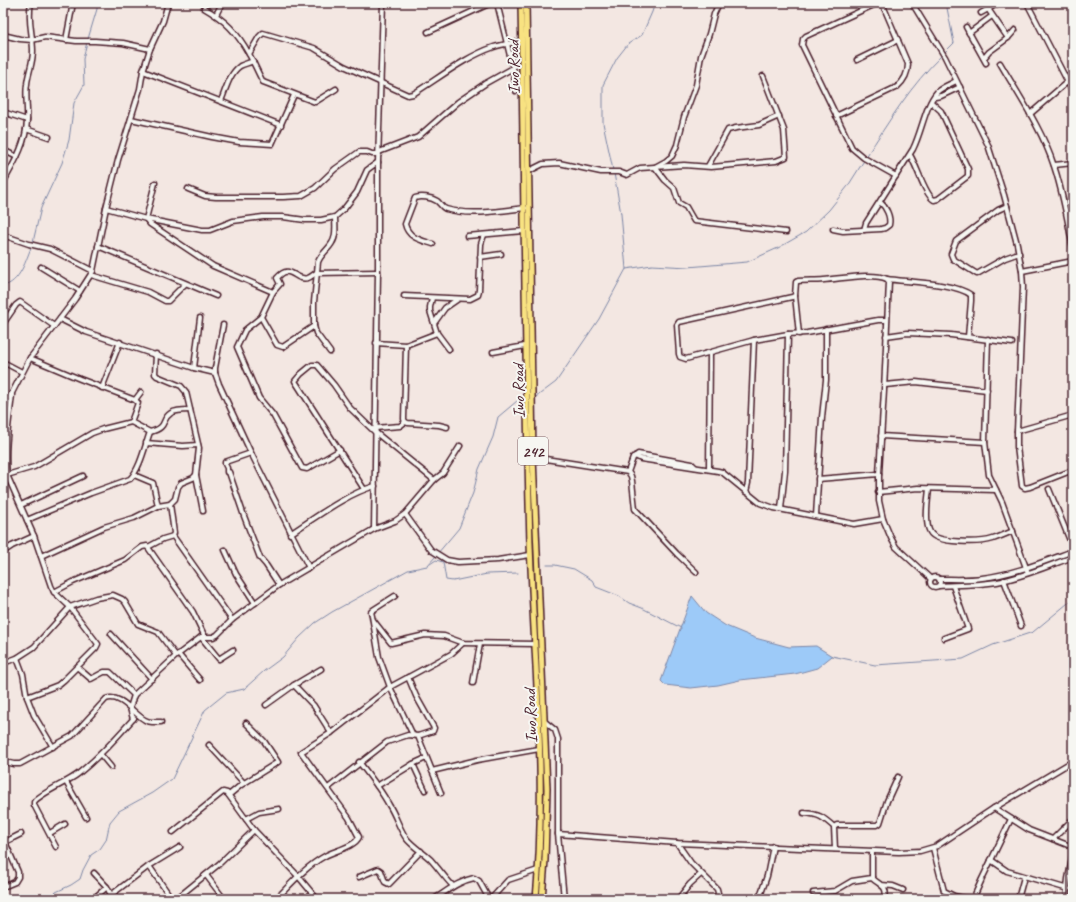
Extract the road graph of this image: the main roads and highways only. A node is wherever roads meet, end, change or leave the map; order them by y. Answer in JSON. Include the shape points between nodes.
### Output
{"nodes":[{"id":1,"x":521,"y":3,"type":"edge"},
{"id":2,"x":526,"y":3,"type":"edge"},
{"id":3,"x":524,"y":262,"type":"junction"},
{"id":4,"x":530,"y":262,"type":"junction"},
{"id":5,"x":543,"y":677,"type":"junction"},
{"id":6,"x":537,"y":678,"type":"junction"},
{"id":7,"x":536,"y":899,"type":"edge"},
{"id":8,"x":542,"y":899,"type":"edge"}],
"edges":[{"from":1,"to":3,"type":"main road","name":"Iwo Road"},
{"from":2,"to":4,"type":"main road","name":"Iwo Road","number":"242"},
{"from":3,"to":4,"type":"main road"},
{"from":3,"to":6,"type":"main road","name":"Iwo Road","via":[[530,555]]},
{"from":4,"to":5,"type":"main road","name":"Iwo Road","number":"242","via":[[533,457]]},
{"from":5,"to":6,"type":"main road"},
{"from":5,"to":8,"type":"main road","name":"Iwo Road","number":"242","via":[[546,797]]},
{"from":6,"to":7,"type":"main road","name":"Iwo Road","via":[[540,791]]}]}
